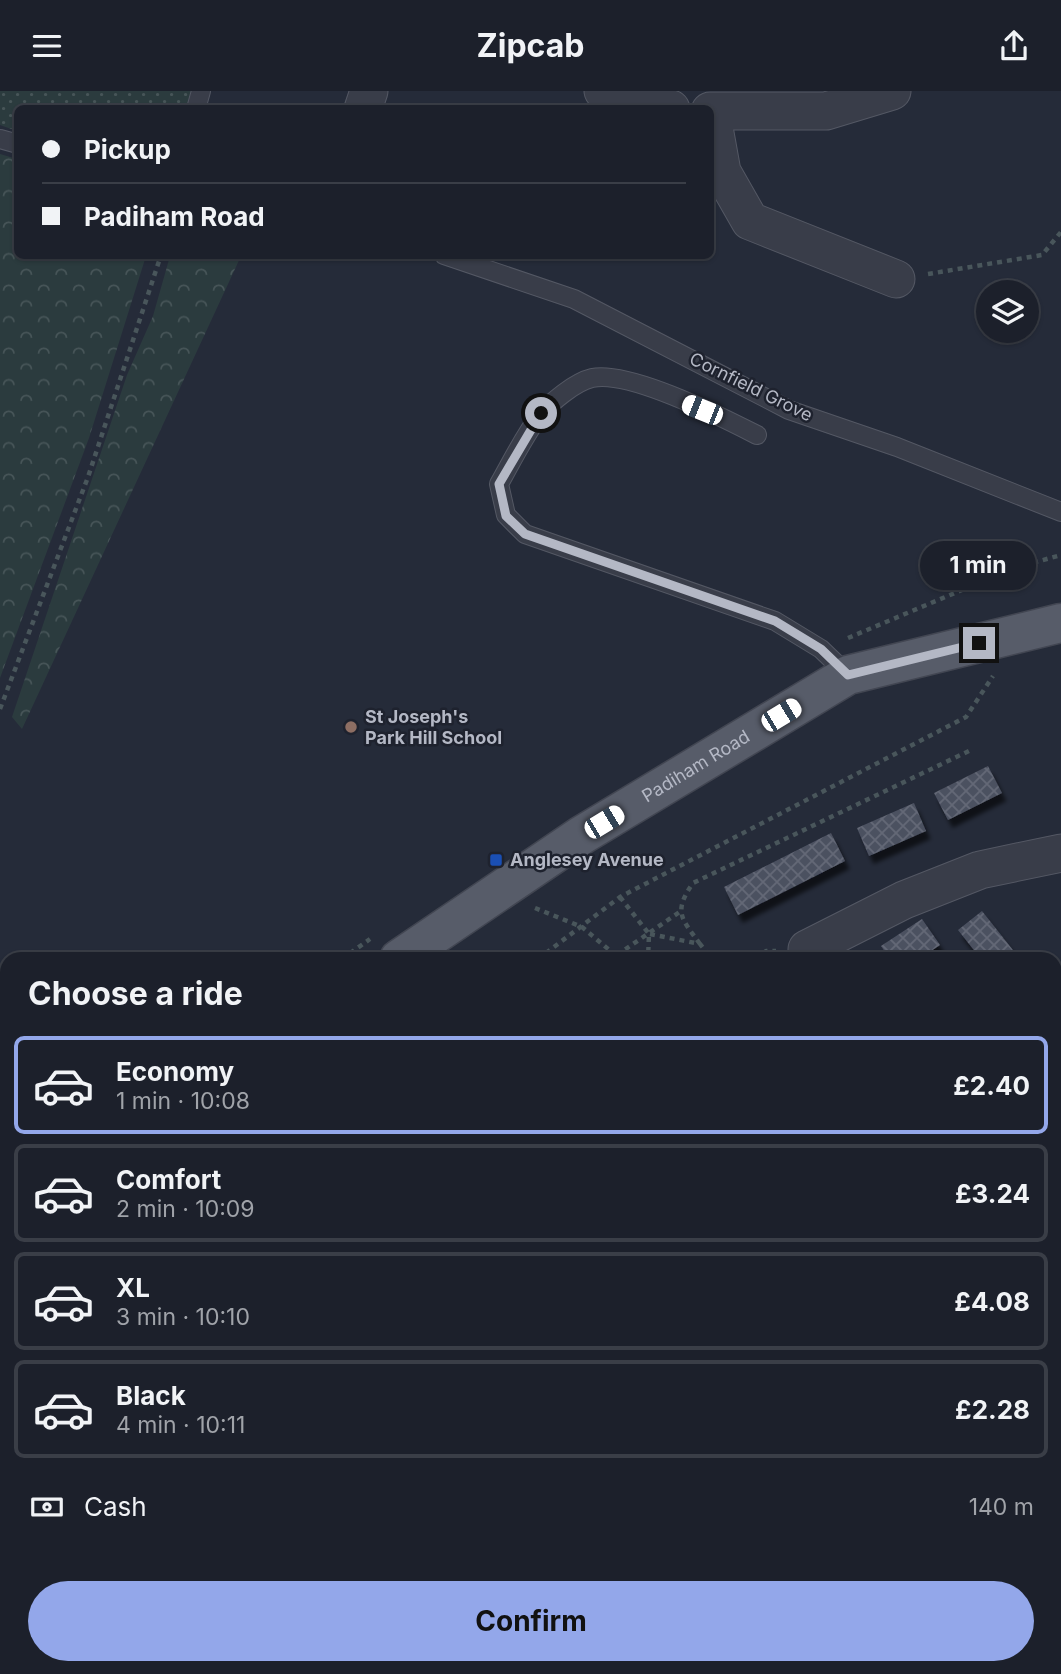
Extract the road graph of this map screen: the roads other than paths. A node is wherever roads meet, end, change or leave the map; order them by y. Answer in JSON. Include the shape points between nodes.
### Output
{"nodes":[{"id":1,"x":603,"y":91,"type":"edge"},
{"id":2,"x":892,"y":91,"type":"edge"},
{"id":3,"x":656,"y":105,"type":"edge"},
{"id":4,"x":714,"y":111,"type":"edge"},
{"id":5,"x":714,"y":128,"type":"edge"},
{"id":6,"x":456,"y":259,"type":"edge"},
{"id":7,"x":896,"y":279,"type":"road end"},
{"id":8,"x":757,"y":435,"type":"dead end"},
{"id":9,"x":1061,"y":512,"type":"edge"},
{"id":10,"x":1046,"y":627,"type":"edge"},
{"id":11,"x":848,"y":675,"type":"junction"},
{"id":12,"x":1061,"y":853,"type":"edge"},
{"id":13,"x":807,"y":949,"type":"dead end"},
{"id":14,"x":409,"y":952,"type":"edge"}],
"edges":[{"from":1,"to":3,"type":"street"},
{"from":2,"to":4,"type":"street","via":[[826,111]]},
{"from":5,"to":7,"type":"street","via":[[722,172],[750,221]]},
{"from":6,"to":9,"type":"lane","name":"Cornfield Grove","via":[[575,299],[789,410]]},
{"from":8,"to":11,"type":"lane","via":[[628,379],[593,378],[541,413],[499,484],[506,516],[525,534],[775,621],[821,649]]},
{"from":10,"to":11,"type":"main road","name":"Padiham Road"},
{"from":11,"to":14,"type":"main road","name":"Padiham Road","via":[[582,835]]},
{"from":12,"to":13,"type":"street","via":[[980,870],[904,900]]}]}
